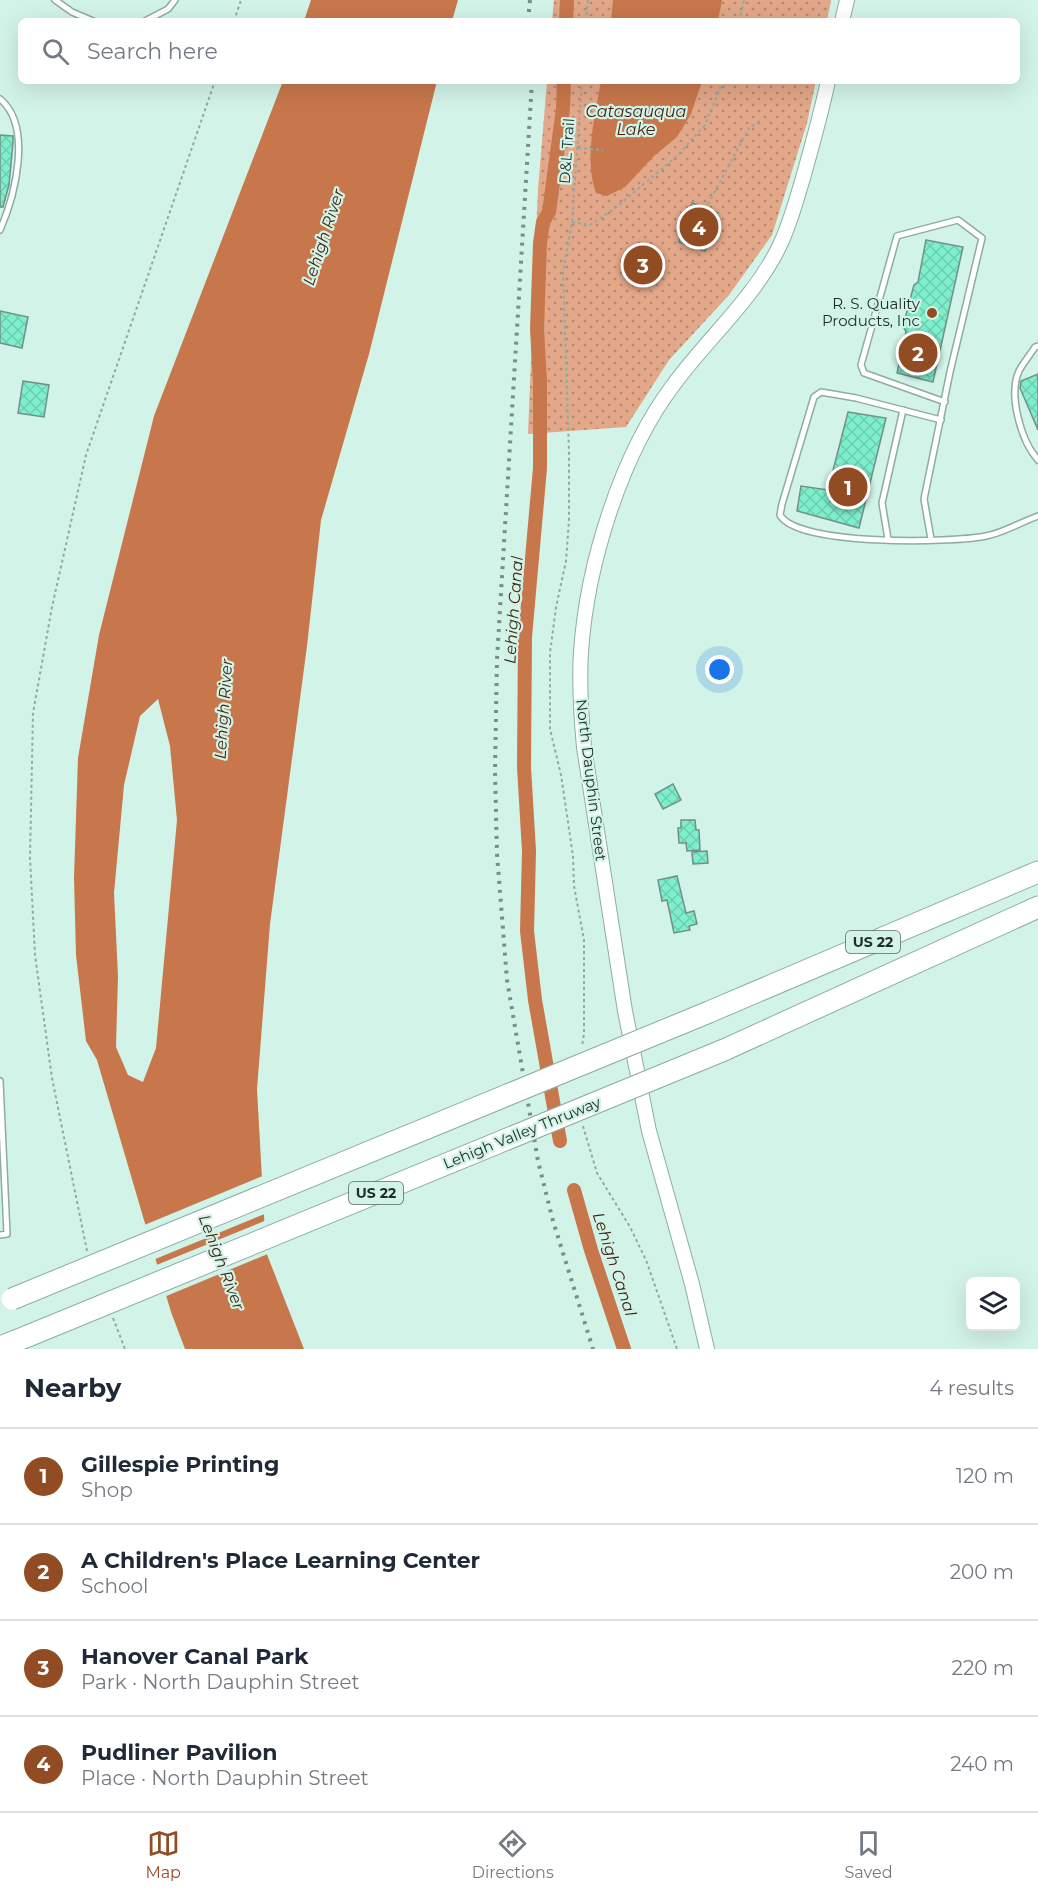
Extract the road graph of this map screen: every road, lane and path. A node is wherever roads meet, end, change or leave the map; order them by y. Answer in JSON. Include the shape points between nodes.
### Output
{"nodes":[{"id":1,"x":55,"y":0,"type":"edge"},
{"id":2,"x":175,"y":0,"type":"edge"},
{"id":3,"x":241,"y":0,"type":"edge"},
{"id":4,"x":588,"y":0,"type":"edge"},
{"id":5,"x":744,"y":0,"type":"edge"},
{"id":6,"x":847,"y":0,"type":"edge"},
{"id":7,"x":62,"y":2,"type":"edge"},
{"id":8,"x":86,"y":18,"type":"edge"},
{"id":9,"x":151,"y":18,"type":"edge"},
{"id":10,"x":235,"y":18,"type":"edge"},
{"id":11,"x":586,"y":18,"type":"edge"},
{"id":12,"x":740,"y":18,"type":"edge"},
{"id":13,"x":843,"y":18,"type":"edge"},
{"id":14,"x":214,"y":84,"type":"edge"},
{"id":15,"x":582,"y":84,"type":"edge"},
{"id":16,"x":722,"y":84,"type":"edge"},
{"id":17,"x":827,"y":84,"type":"edge"},
{"id":18,"x":0,"y":99,"type":"edge"},
{"id":19,"x":761,"y":120,"type":"dead end"},
{"id":20,"x":578,"y":148,"type":"junction"},
{"id":21,"x":603,"y":150,"type":"dead end"},
{"id":22,"x":708,"y":204,"type":"dead end"},
{"id":23,"x":0,"y":230,"type":"edge"},
{"id":24,"x":1038,"y":346,"type":"edge"},
{"id":25,"x":945,"y":402,"type":"junction"},
{"id":26,"x":903,"y":410,"type":"junction"},
{"id":27,"x":941,"y":420,"type":"junction"},
{"id":28,"x":1038,"y":460,"type":"edge"},
{"id":29,"x":1038,"y":516,"type":"edge"},
{"id":30,"x":888,"y":539,"type":"junction"},
{"id":31,"x":931,"y":539,"type":"junction"},
{"id":32,"x":1038,"y":872,"type":"edge"},
{"id":33,"x":1038,"y":907,"type":"edge"},
{"id":34,"x":0,"y":1080,"type":"edge"},
{"id":35,"x":0,"y":1235,"type":"edge"},
{"id":36,"x":87,"y":1251,"type":"dead end"},
{"id":37,"x":6,"y":1301,"type":"edge"},
{"id":38,"x":112,"y":1316,"type":"dead end"},
{"id":39,"x":0,"y":1347,"type":"edge"},
{"id":40,"x":125,"y":1349,"type":"edge"},
{"id":41,"x":707,"y":1349,"type":"edge"}],
"edges":[{"from":1,"to":7,"type":"lane"},
{"from":2,"to":9,"type":"lane","via":[[168,9]]},
{"from":3,"to":10,"type":"path"},
{"from":4,"to":11,"type":"path"},
{"from":5,"to":12,"type":"path"},
{"from":6,"to":13,"type":"street"},
{"from":7,"to":8,"type":"lane"},
{"from":14,"to":36,"type":"path","via":[[86,455],[33,712],[30,858],[35,955],[52,1078]]},
{"from":15,"to":20,"type":"path","name":"D&L Trail"},
{"from":16,"to":20,"type":"path","name":"D&L Trail","via":[[705,124],[676,157],[590,225],[572,222]]},
{"from":17,"to":41,"type":"street","name":"North Dauphin Street","via":[[780,246],[755,285],[673,385],[632,456],[599,551],[581,652],[584,747],[624,1011],[649,1131]]},
{"from":18,"to":23,"type":"lane","via":[[9,107],[19,139],[15,186]]},
{"from":19,"to":22,"type":"path","via":[[749,128]]},
{"from":20,"to":21,"type":"path"},
{"from":24,"to":28,"type":"lane","via":[[1018,372],[1015,393],[1015,407],[1031,452]]},
{"from":25,"to":25,"type":"lane","via":[[982,238],[958,220],[897,236],[861,365],[864,373]]},
{"from":25,"to":27,"type":"lane"},
{"from":26,"to":27,"type":"lane"},
{"from":26,"to":30,"type":"lane","via":[[882,503]]},
{"from":26,"to":30,"type":"lane","via":[[821,392],[814,397],[780,515],[793,526],[824,535]]},
{"from":27,"to":31,"type":"lane","via":[[924,499]]},
{"from":29,"to":31,"type":"lane","via":[[988,536]]},
{"from":30,"to":31,"type":"lane"},
{"from":32,"to":37,"type":"highway","number":"US 22","bridge":true},
{"from":33,"to":39,"type":"highway","name":"Lehigh Valley Thruway","number":"US 22","bridge":true,"via":[[724,1050]]},
{"from":34,"to":35,"type":"lane","via":[[7,1234]]},
{"from":38,"to":40,"type":"path"}]}
